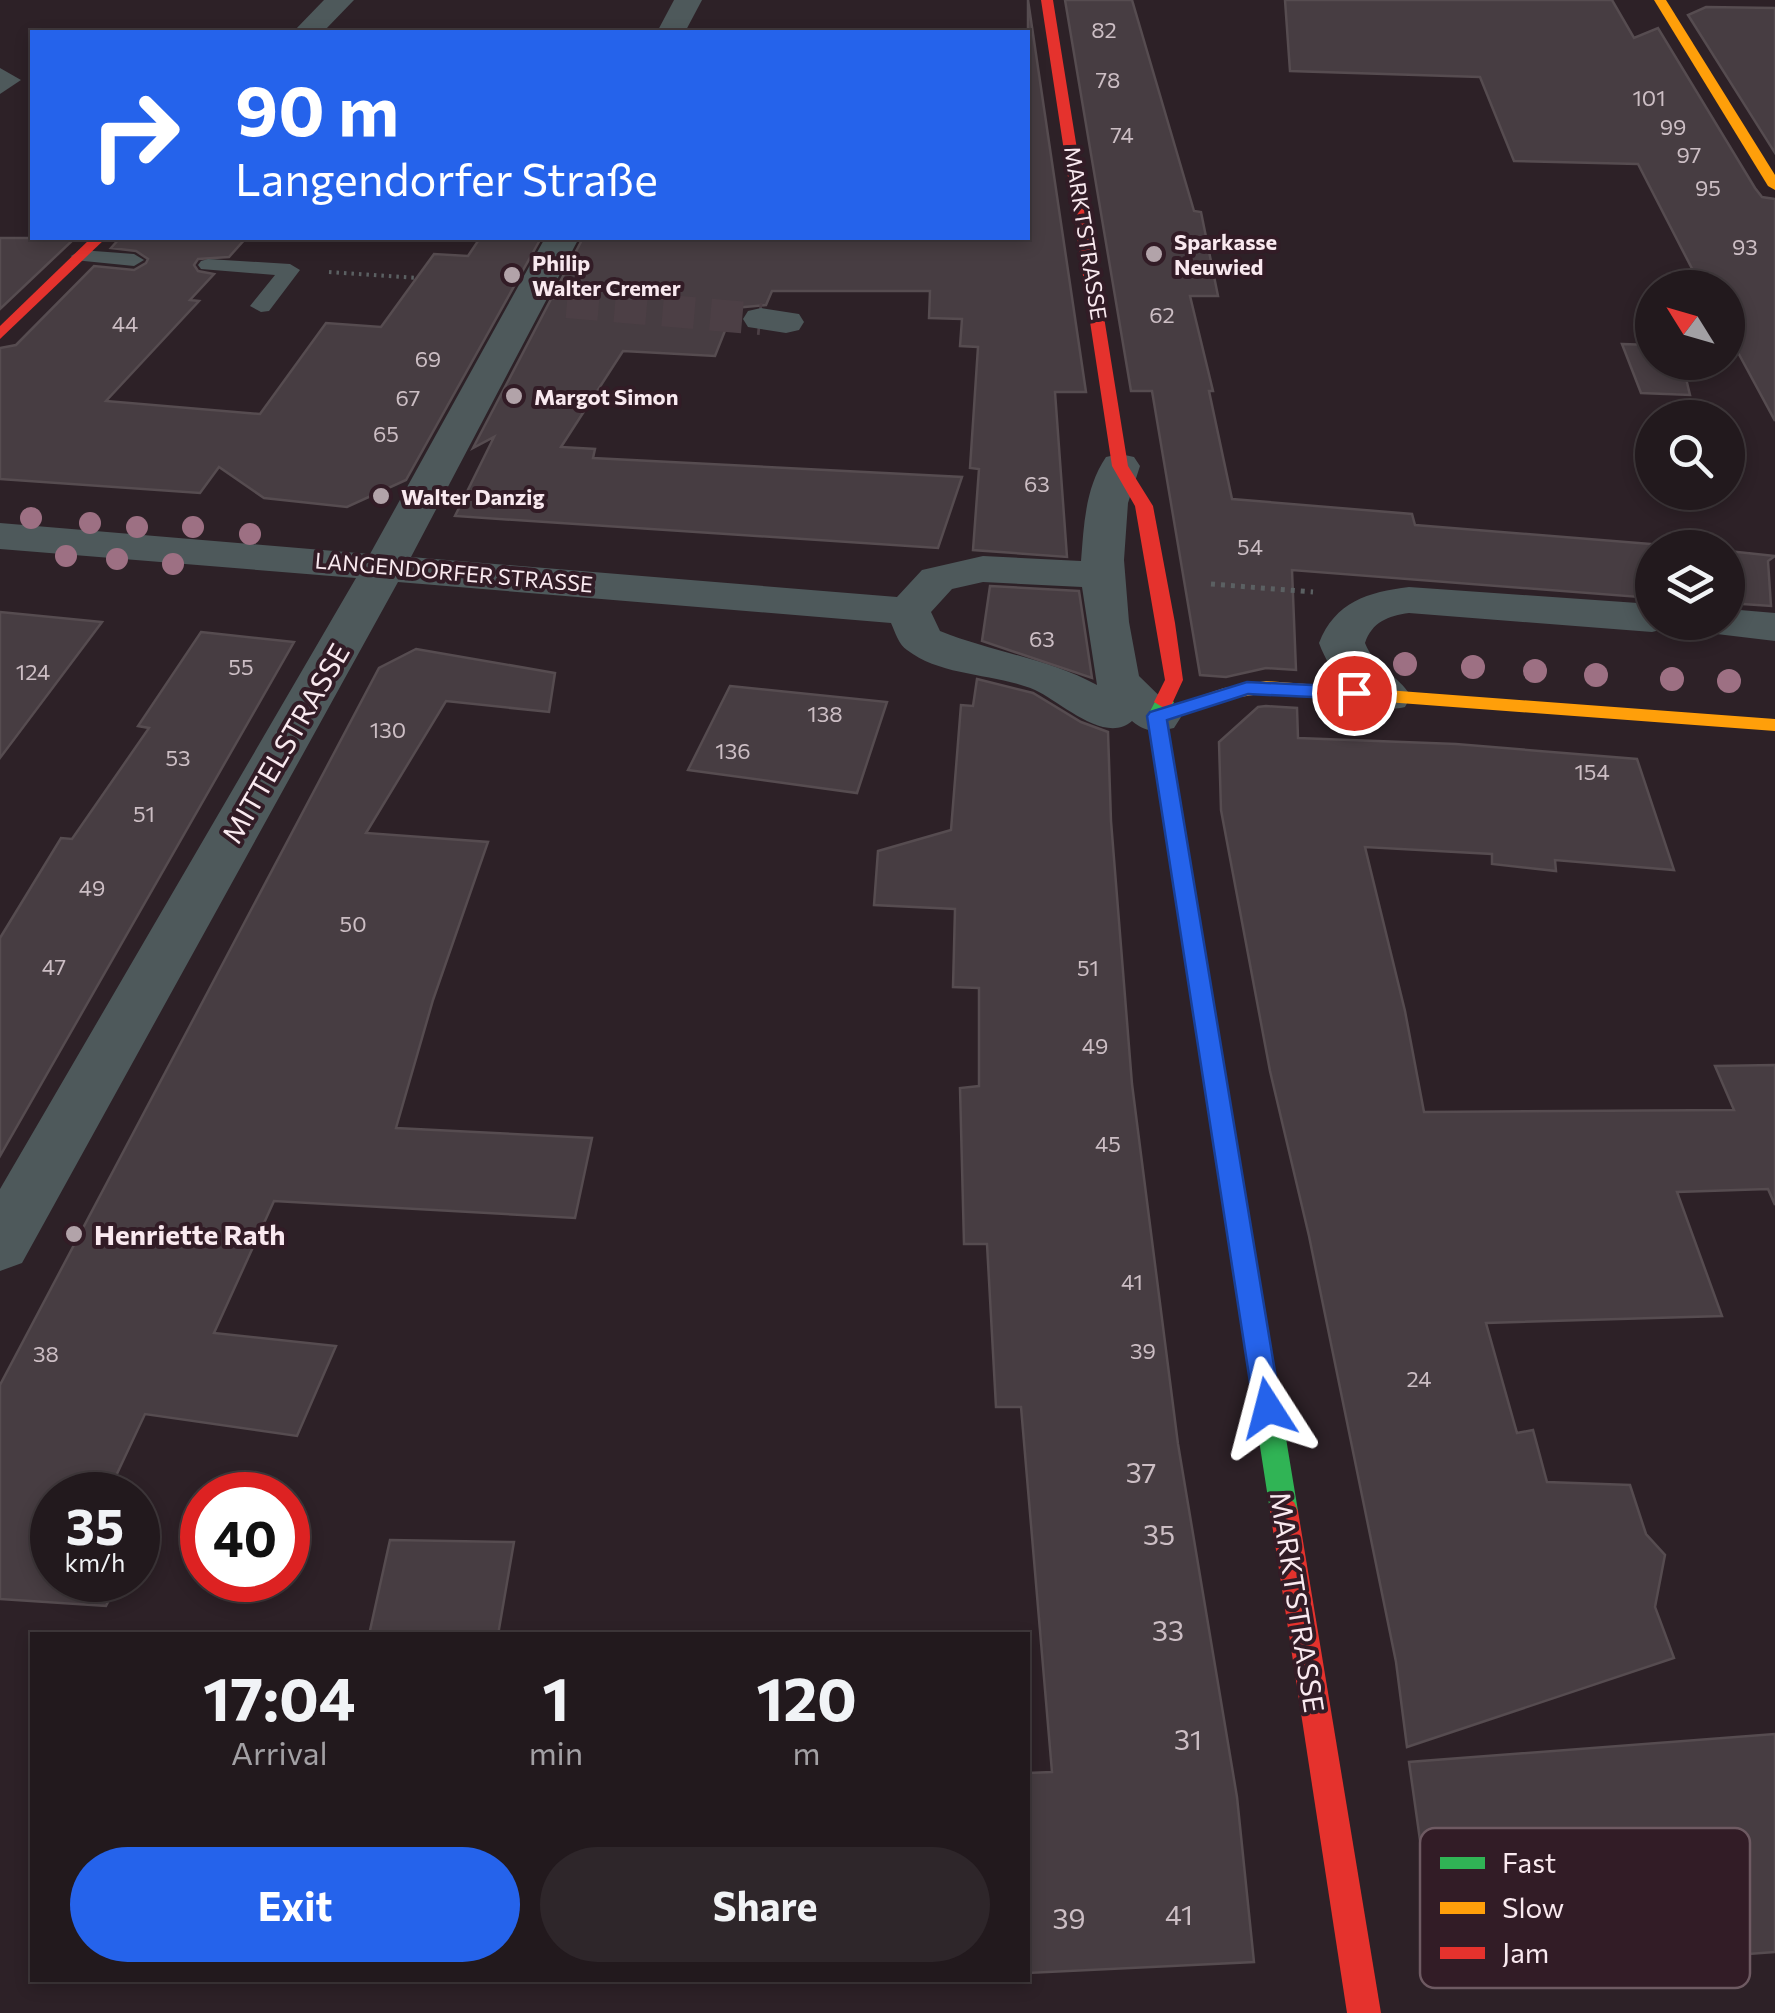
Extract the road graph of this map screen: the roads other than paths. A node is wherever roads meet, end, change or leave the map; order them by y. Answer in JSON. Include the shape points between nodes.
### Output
{"nodes":[{"id":1,"x":340,"y":0,"type":"edge"},
{"id":2,"x":688,"y":0,"type":"edge"},
{"id":3,"x":1047,"y":0,"type":"edge"},
{"id":4,"x":1660,"y":0,"type":"edge"},
{"id":5,"x":309,"y":30,"type":"edge"},
{"id":6,"x":672,"y":30,"type":"edge"},
{"id":7,"x":0,"y":73,"type":"edge"},
{"id":8,"x":0,"y":89,"type":"edge"},
{"id":9,"x":1775,"y":186,"type":"edge"},
{"id":10,"x":97,"y":240,"type":"edge"},
{"id":11,"x":561,"y":240,"type":"edge"},
{"id":12,"x":80,"y":256,"type":"junction"},
{"id":13,"x":134,"y":260,"type":"dead end"},
{"id":14,"x":208,"y":265,"type":"dead end"},
{"id":15,"x":261,"y":306,"type":"dead end"},
{"id":16,"x":0,"y":334,"type":"edge"},
{"id":17,"x":1120,"y":466,"type":"junction"},
{"id":18,"x":0,"y":536,"type":"edge"},
{"id":19,"x":385,"y":566,"type":"junction"},
{"id":20,"x":1088,"y":574,"type":"dead end"},
{"id":21,"x":908,"y":611,"type":"junction"},
{"id":22,"x":1635,"y":617,"type":"edge"},
{"id":23,"x":1745,"y":624,"type":"edge"},
{"id":24,"x":1775,"y":627,"type":"edge"},
{"id":25,"x":1388,"y":696,"type":"junction"},
{"id":26,"x":1135,"y":715,"type":"junction"},
{"id":27,"x":1775,"y":725,"type":"edge"},
{"id":28,"x":0,"y":1245,"type":"edge"},
{"id":29,"x":1364,"y":2013,"type":"edge"}],
"edges":[{"from":1,"to":5,"type":"street"},
{"from":2,"to":6,"type":"street"},
{"from":3,"to":17,"type":"street","name":"MARKTSTRASSE"},
{"from":4,"to":9,"type":"street"},
{"from":7,"to":8,"type":"lane","via":[[12,80]]},
{"from":10,"to":12,"type":"street"},
{"from":11,"to":19,"type":"street","name":"MITTELSTRASSE"},
{"from":12,"to":13,"type":"lane"},
{"from":12,"to":16,"type":"street"},
{"from":14,"to":15,"type":"lane","via":[[290,270]]},
{"from":17,"to":26,"type":"street","name":"MARKTSTRASSE","via":[[1107,503],[1107,622],[1117,681]]},
{"from":17,"to":26,"type":"street","name":"MARKTSTRASSE","via":[[1144,506],[1174,680]]},
{"from":18,"to":19,"type":"street","name":"LANGENDORFER STRASSE"},
{"from":19,"to":21,"type":"street","name":"LANGENDORFER STRASSE"},
{"from":19,"to":28,"type":"street","name":"MITTELSTRASSE"},
{"from":20,"to":21,"type":"street","via":[[983,569],[937,579]]},
{"from":21,"to":26,"type":"street","via":[[922,640],[964,658],[1048,678]]},
{"from":22,"to":25,"type":"street","via":[[1409,600],[1384,604],[1351,622],[1342,643],[1350,666]]},
{"from":23,"to":24,"type":"street"},
{"from":25,"to":26,"type":"street","via":[[1247,688]]},
{"from":25,"to":27,"type":"street"},
{"from":26,"to":29,"type":"street","name":"MARKTSTRASSE"}]}
